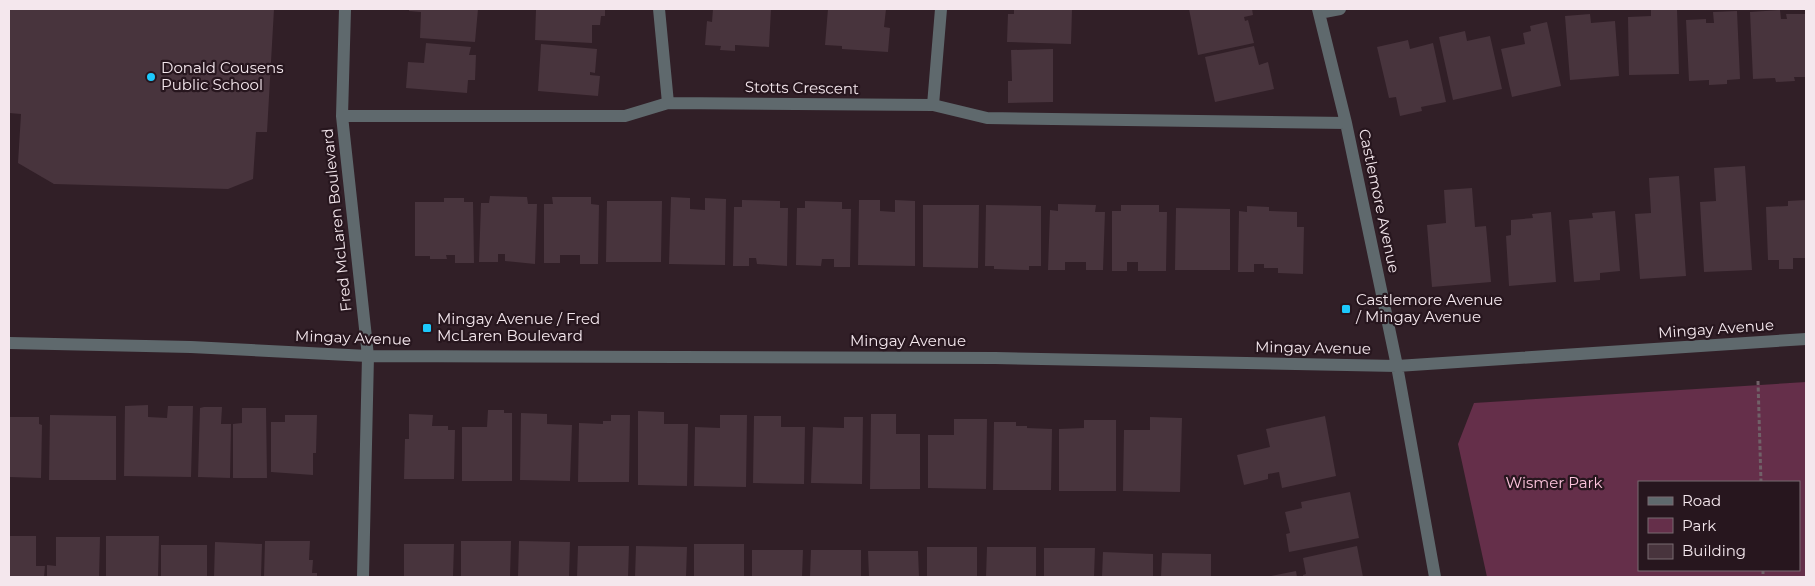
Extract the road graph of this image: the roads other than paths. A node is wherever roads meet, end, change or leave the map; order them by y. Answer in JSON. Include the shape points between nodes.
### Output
{"nodes":[{"id":1,"x":345,"y":9,"type":"edge"},
{"id":2,"x":659,"y":9,"type":"edge"},
{"id":3,"x":941,"y":9,"type":"edge"},
{"id":4,"x":1340,"y":9,"type":"edge"},
{"id":5,"x":1319,"y":11,"type":"edge"},
{"id":6,"x":668,"y":103,"type":"junction"},
{"id":7,"x":933,"y":106,"type":"junction"},
{"id":8,"x":342,"y":116,"type":"junction"},
{"id":9,"x":1346,"y":123,"type":"junction"},
{"id":10,"x":1806,"y":339,"type":"edge"},
{"id":11,"x":9,"y":342,"type":"edge"},
{"id":12,"x":368,"y":356,"type":"junction"},
{"id":13,"x":1397,"y":366,"type":"junction"},
{"id":14,"x":363,"y":577,"type":"edge"},
{"id":15,"x":1435,"y":577,"type":"edge"}],
"edges":[{"from":1,"to":8,"type":"street","name":"Fred McLaren Boulevard"},
{"from":2,"to":6,"type":"street"},
{"from":3,"to":7,"type":"street"},
{"from":4,"to":5,"type":"street"},
{"from":5,"to":9,"type":"street","name":"Castlemore Avenue"},
{"from":6,"to":7,"type":"street","name":"Stotts Crescent"},
{"from":6,"to":8,"type":"street","name":"Stotts Crescent","via":[[625,116]]},
{"from":7,"to":9,"type":"street","name":"Stotts Crescent","via":[[987,118]]},
{"from":8,"to":12,"type":"street","name":"Fred McLaren Boulevard"},
{"from":9,"to":13,"type":"street","name":"Castlemore Avenue"},
{"from":10,"to":13,"type":"street","name":"Mingay Avenue"},
{"from":11,"to":12,"type":"street","name":"Mingay Avenue"},
{"from":12,"to":13,"type":"street","name":"Mingay Avenue","via":[[994,358]]},
{"from":12,"to":14,"type":"street","name":"Fred McLaren Boulevard"},
{"from":13,"to":15,"type":"street","name":"Castlemore Avenue"}]}
